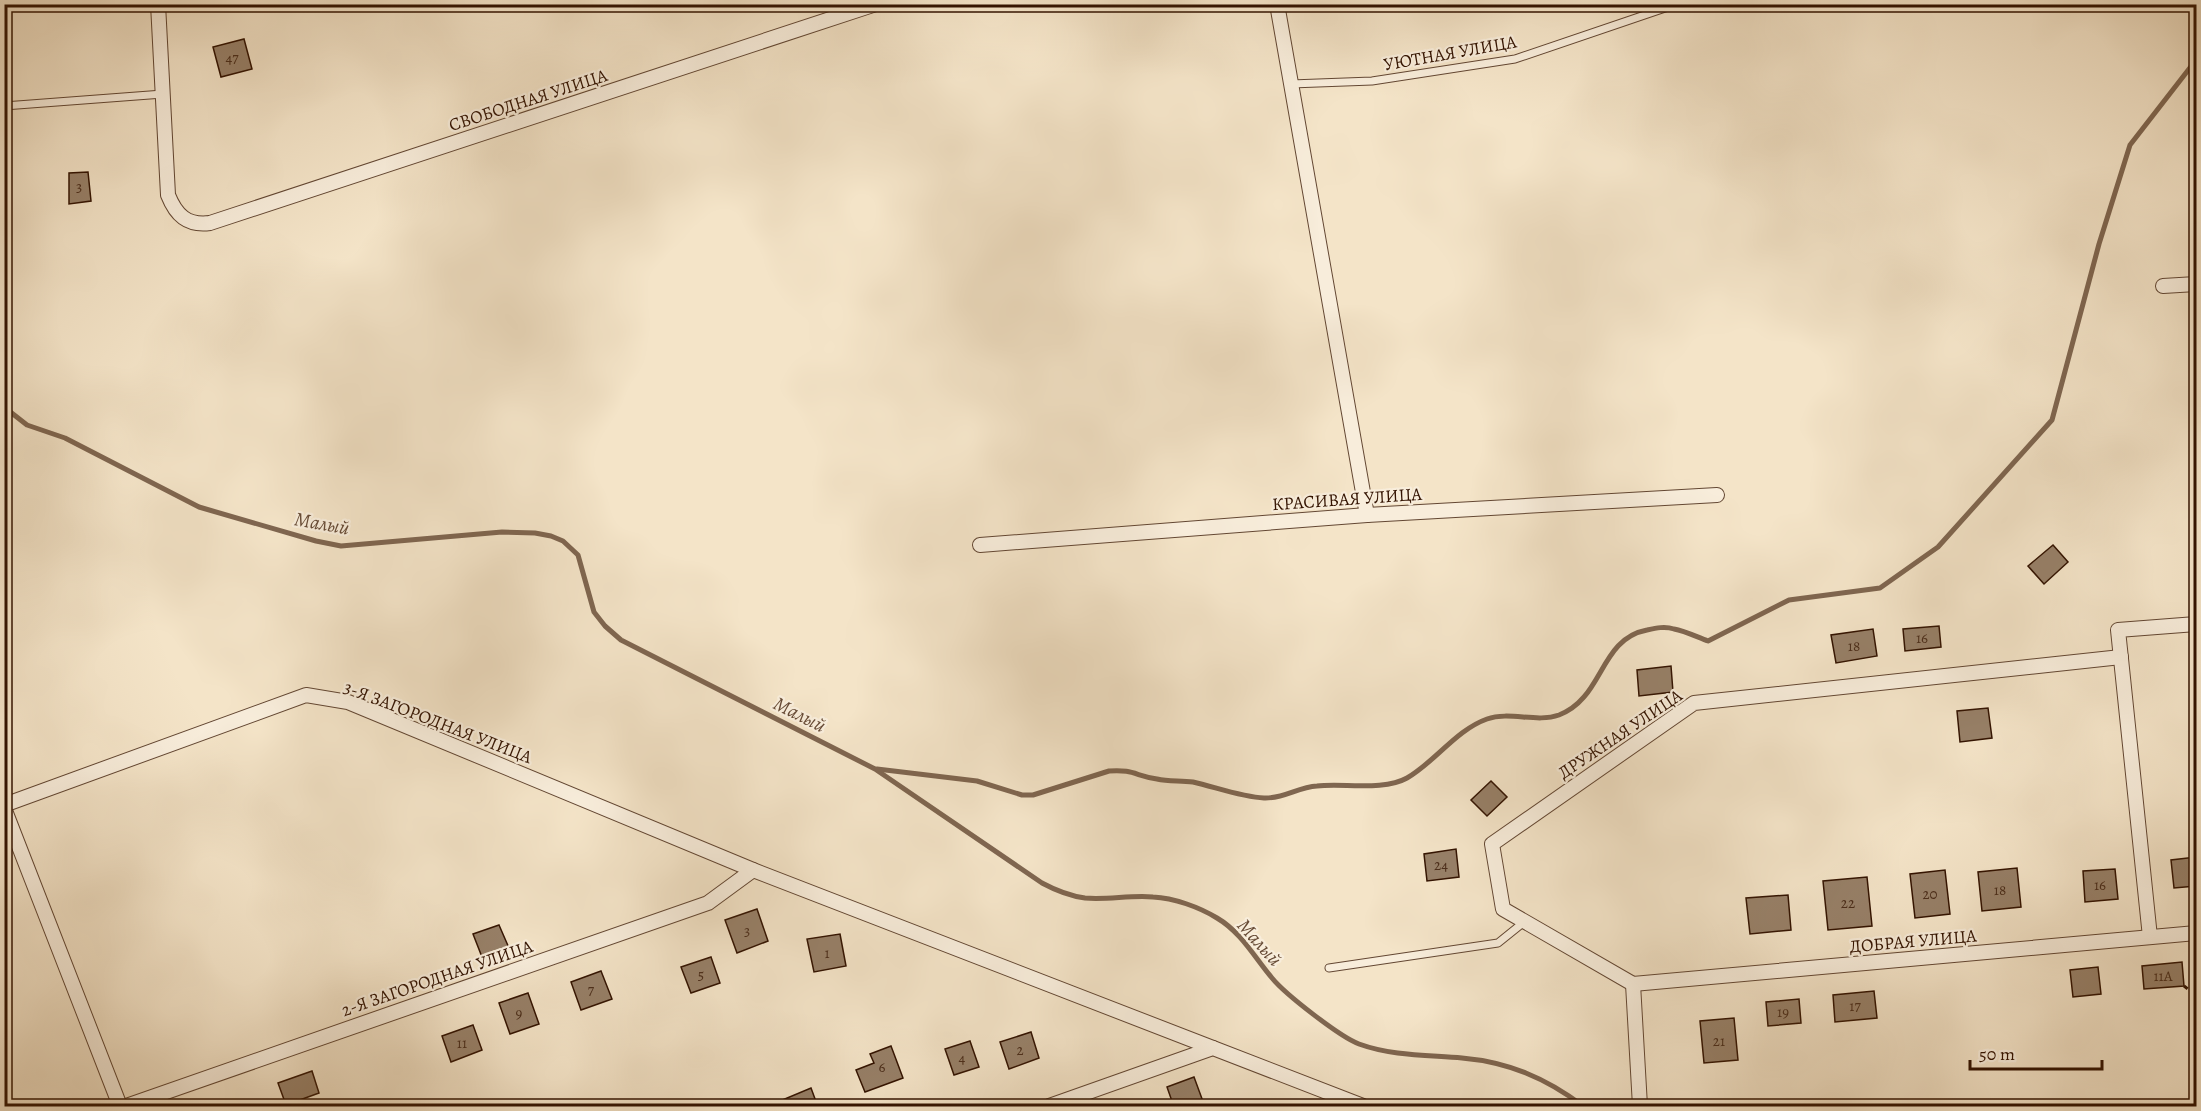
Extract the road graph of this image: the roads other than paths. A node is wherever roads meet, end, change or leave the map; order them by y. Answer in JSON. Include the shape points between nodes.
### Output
{"nodes":[{"id":1,"x":158,"y":4,"type":"edge"},
{"id":2,"x":876,"y":4,"type":"edge"},
{"id":3,"x":1277,"y":4,"type":"edge"},
{"id":4,"x":1677,"y":4,"type":"edge"},
{"id":5,"x":1291,"y":84,"type":"junction"},
{"id":6,"x":163,"y":94,"type":"junction"},
{"id":7,"x":4,"y":106,"type":"edge"},
{"id":8,"x":2196,"y":284,"type":"edge"},
{"id":9,"x":2163,"y":286,"type":"dead end"},
{"id":10,"x":1717,"y":495,"type":"dead end"},
{"id":11,"x":1367,"y":515,"type":"junction"},
{"id":12,"x":980,"y":545,"type":"dead end"},
{"id":13,"x":2196,"y":624,"type":"edge"},
{"id":14,"x":2121,"y":657,"type":"junction"},
{"id":15,"x":4,"y":807,"type":"edge"},
{"id":16,"x":753,"y":870,"type":"junction"},
{"id":17,"x":1525,"y":921,"type":"junction"},
{"id":18,"x":2196,"y":933,"type":"edge"},
{"id":19,"x":2150,"y":937,"type":"junction"},
{"id":20,"x":1329,"y":968,"type":"dead end"},
{"id":21,"x":1633,"y":984,"type":"junction"},
{"id":22,"x":1213,"y":1048,"type":"junction"},
{"id":23,"x":120,"y":1107,"type":"edge"},
{"id":24,"x":126,"y":1107,"type":"edge"},
{"id":25,"x":1049,"y":1107,"type":"edge"},
{"id":26,"x":1363,"y":1107,"type":"edge"},
{"id":27,"x":1640,"y":1107,"type":"edge"}],
"edges":[{"from":1,"to":6,"type":"street"},
{"from":2,"to":6,"type":"street","name":"СВОБОДНАЯ УЛИЦА","via":[[210,223],[191,223],[172,206],[168,195]]},
{"from":3,"to":5,"type":"street"},
{"from":4,"to":5,"type":"lane","name":"УЮТНАЯ УЛИЦА","via":[[1515,59],[1372,81]]},
{"from":5,"to":11,"type":"street"},
{"from":6,"to":7,"type":"lane"},
{"from":8,"to":9,"type":"street"},
{"from":10,"to":11,"type":"street","name":"КРАСИВАЯ УЛИЦА"},
{"from":11,"to":12,"type":"street","name":"КРАСИВАЯ УЛИЦА"},
{"from":13,"to":14,"type":"street","via":[[2118,630]]},
{"from":14,"to":17,"type":"street","name":"ДРУЖНАЯ УЛИЦА","via":[[1694,704],[1492,844],[1503,909]]},
{"from":14,"to":19,"type":"street"},
{"from":15,"to":16,"type":"street","name":"3-Я ЗАГОРОДНАЯ УЛИЦА","via":[[306,695],[348,702]]},
{"from":15,"to":23,"type":"street"},
{"from":16,"to":22,"type":"street","name":"3-Я ЗАГОРОДНАЯ УЛИЦА"},
{"from":16,"to":24,"type":"street","name":"2-Я ЗАГОРОДНАЯ УЛИЦА","via":[[708,903]]},
{"from":17,"to":20,"type":"lane","via":[[1498,943]]},
{"from":17,"to":21,"type":"street","name":"ДРУЖНАЯ УЛИЦА"},
{"from":18,"to":19,"type":"street","name":"ДОБРАЯ УЛИЦА"},
{"from":19,"to":21,"type":"street","name":"ДОБРАЯ УЛИЦА"},
{"from":21,"to":27,"type":"street"},
{"from":22,"to":25,"type":"street"},
{"from":22,"to":26,"type":"street","name":"3-Я ЗАГОРОДНАЯ УЛИЦА"}]}
